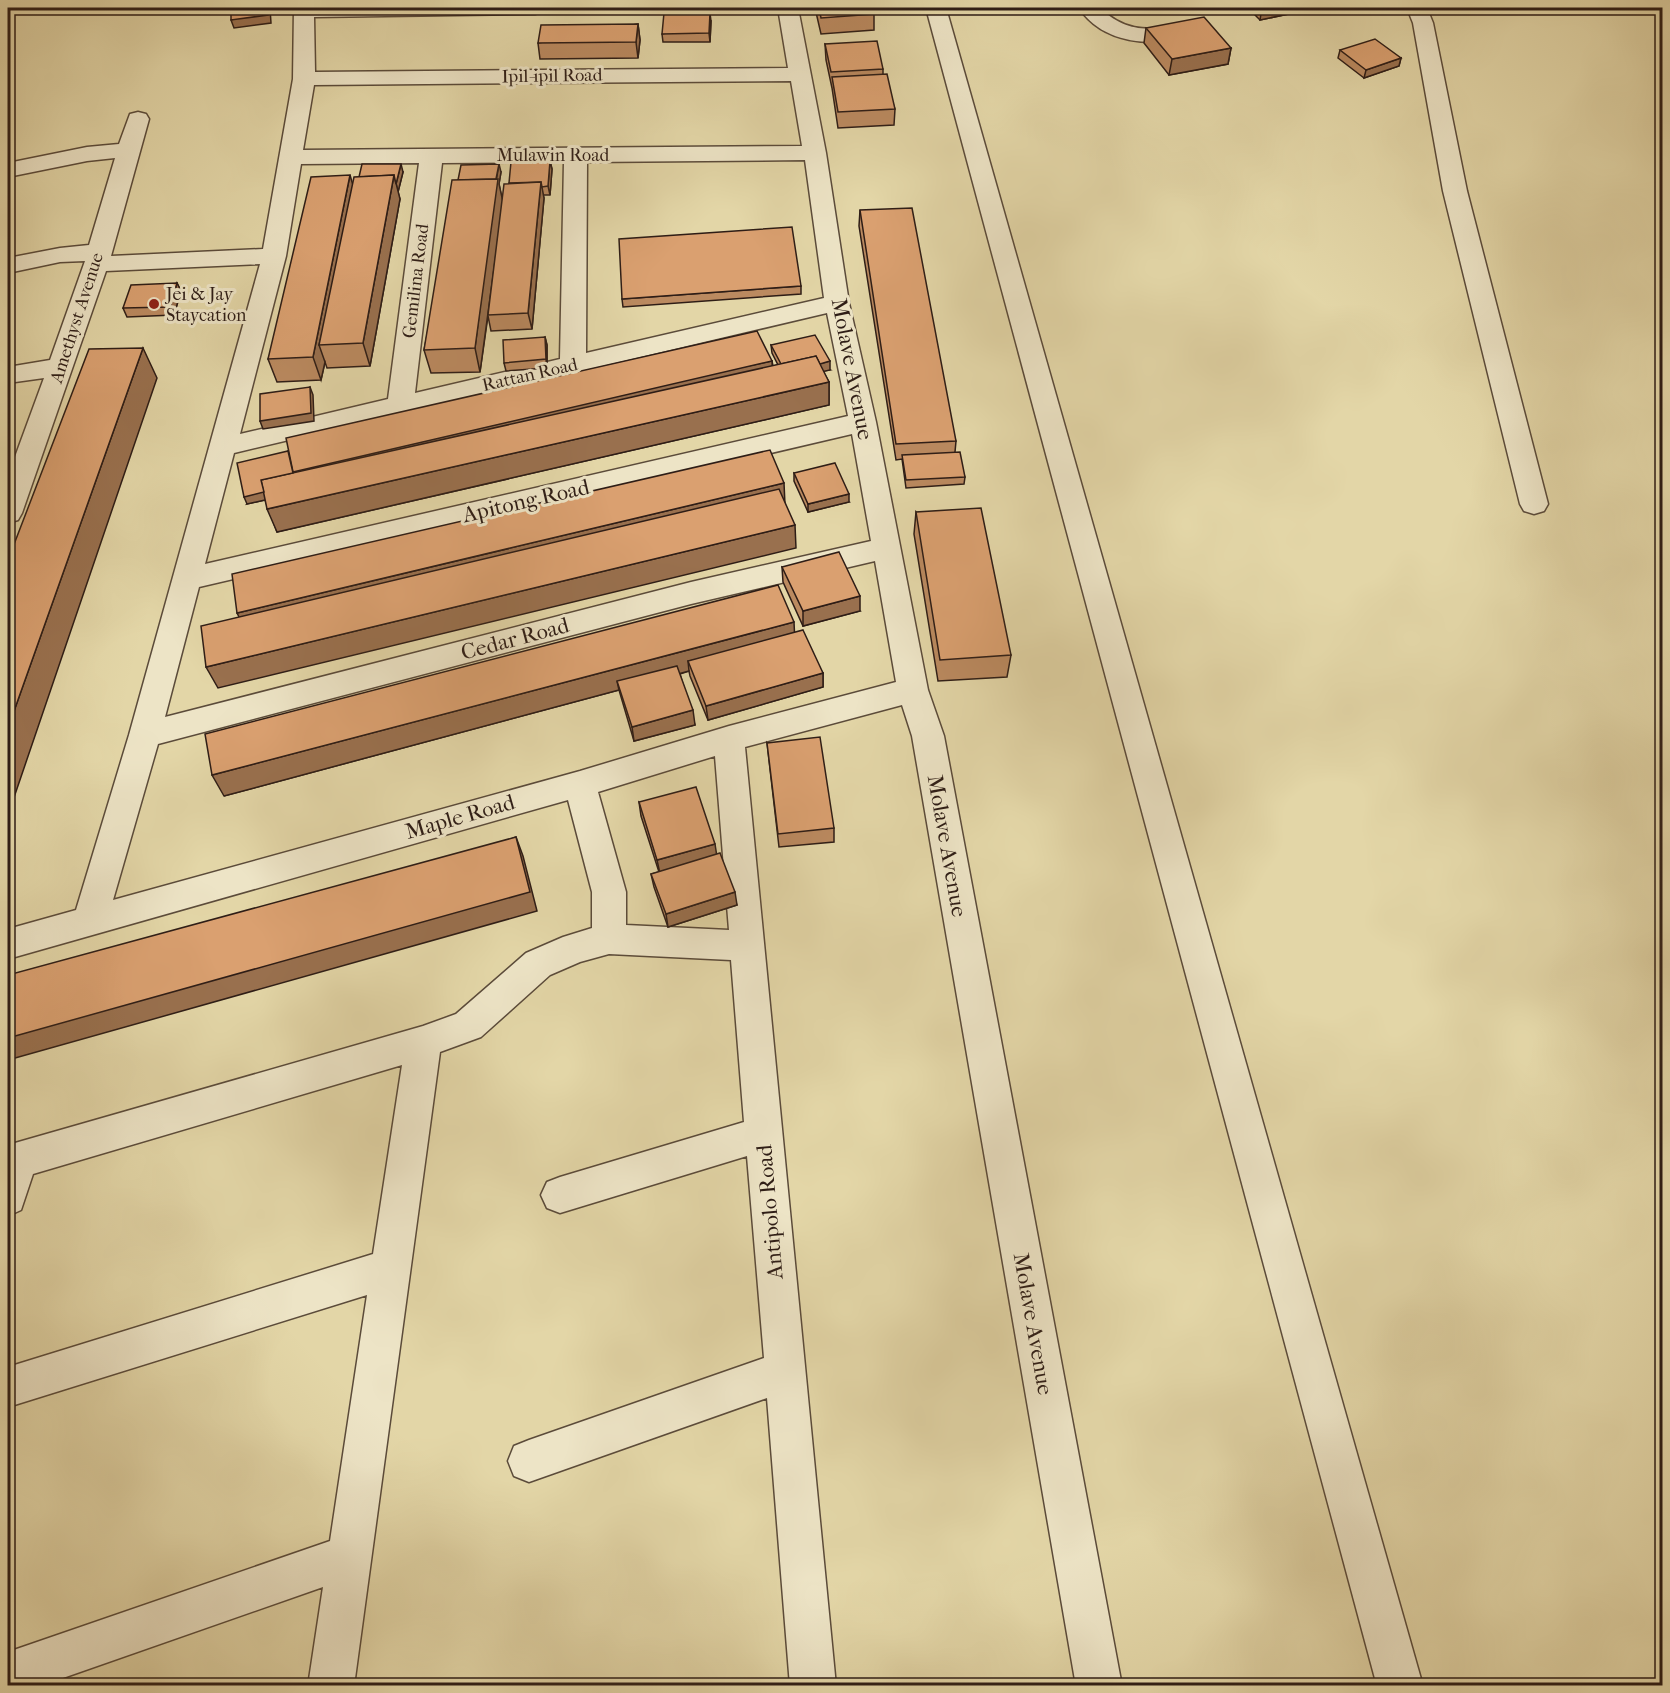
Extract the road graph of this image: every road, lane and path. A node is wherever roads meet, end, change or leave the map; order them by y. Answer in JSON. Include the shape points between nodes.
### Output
{"nodes":[{"id":1,"x":534,"y":8,"type":"edge"},
{"id":2,"x":788,"y":8,"type":"edge"},
{"id":3,"x":936,"y":8,"type":"edge"},
{"id":4,"x":1089,"y":8,"type":"edge"},
{"id":5,"x":1417,"y":8,"type":"edge"},
{"id":6,"x":304,"y":9,"type":"edge"},
{"id":7,"x":1184,"y":33,"type":"edge"},
{"id":8,"x":801,"y":74,"type":"junction"},
{"id":9,"x":304,"y":79,"type":"junction"},
{"id":10,"x":138,"y":119,"type":"dead end"},
{"id":11,"x":129,"y":150,"type":"junction"},
{"id":12,"x":815,"y":153,"type":"junction"},
{"id":13,"x":576,"y":155,"type":"junction"},
{"id":14,"x":431,"y":156,"type":"junction"},
{"id":15,"x":292,"y":157,"type":"junction"},
{"id":16,"x":8,"y":170,"type":"edge"},
{"id":17,"x":273,"y":256,"type":"junction"},
{"id":18,"x":98,"y":258,"type":"junction"},
{"id":19,"x":8,"y":265,"type":"edge"},
{"id":20,"x":837,"y":303,"type":"junction"},
{"id":21,"x":573,"y":365,"type":"junction"},
{"id":22,"x":61,"y":367,"type":"junction"},
{"id":23,"x":8,"y":375,"type":"edge"},
{"id":24,"x":400,"y":406,"type":"junction"},
{"id":25,"x":863,"y":422,"type":"junction"},
{"id":26,"x":222,"y":447,"type":"junction"},
{"id":27,"x":1534,"y":504,"type":"dead end"},
{"id":28,"x":8,"y":513,"type":"edge"},
{"id":29,"x":886,"y":548,"type":"junction"},
{"id":30,"x":188,"y":579,"type":"junction"},
{"id":31,"x":913,"y":690,"type":"junction"},
{"id":32,"x":145,"y":735,"type":"junction"},
{"id":33,"x":729,"y":739,"type":"junction"},
{"id":34,"x":580,"y":784,"type":"junction"},
{"id":35,"x":90,"y":921,"type":"junction"},
{"id":36,"x":609,"y":939,"type":"junction"},
{"id":37,"x":8,"y":945,"type":"edge"},
{"id":38,"x":747,"y":946,"type":"junction"},
{"id":39,"x":423,"y":1042,"type":"junction"},
{"id":40,"x":763,"y":1134,"type":"junction"},
{"id":41,"x":13,"y":1161,"type":"edge"},
{"id":42,"x":560,"y":1195,"type":"dead end"},
{"id":43,"x":8,"y":1197,"type":"edge"},
{"id":44,"x":392,"y":1268,"type":"junction"},
{"id":45,"x":785,"y":1371,"type":"junction"},
{"id":46,"x":8,"y":1388,"type":"edge"},
{"id":47,"x":529,"y":1461,"type":"dead end"},
{"id":48,"x":350,"y":1556,"type":"junction"},
{"id":49,"x":8,"y":1674,"type":"edge"},
{"id":50,"x":331,"y":1686,"type":"edge"},
{"id":51,"x":813,"y":1686,"type":"edge"},
{"id":52,"x":1099,"y":1686,"type":"edge"},
{"id":53,"x":1400,"y":1686,"type":"edge"}],
"edges":[{"from":1,"to":6,"type":"street"},
{"from":2,"to":8,"type":"street","name":"Molave Avenue"},
{"from":3,"to":53,"type":"street"},
{"from":4,"to":7,"type":"street","via":[[1123,33]]},
{"from":5,"to":27,"type":"street","via":[[1455,191]]},
{"from":6,"to":9,"type":"street"},
{"from":8,"to":9,"type":"street","name":"Ipil-ipil Road"},
{"from":8,"to":12,"type":"street","name":"Molave Avenue"},
{"from":9,"to":15,"type":"street"},
{"from":10,"to":11,"type":"street","name":"Amethyst Avenue"},
{"from":11,"to":16,"type":"street"},
{"from":11,"to":18,"type":"street","name":"Amethyst Avenue"},
{"from":12,"to":13,"type":"street","name":"Mulawin Road"},
{"from":12,"to":20,"type":"street","name":"Molave Avenue"},
{"from":13,"to":14,"type":"street","name":"Mulawin Road"},
{"from":13,"to":21,"type":"street"},
{"from":14,"to":15,"type":"street","name":"Mulawin Road"},
{"from":14,"to":24,"type":"street","name":"Gemilina Road"},
{"from":15,"to":17,"type":"street"},
{"from":17,"to":18,"type":"street"},
{"from":17,"to":26,"type":"street"},
{"from":18,"to":19,"type":"street","via":[[60,255]]},
{"from":18,"to":22,"type":"street","name":"Amethyst Avenue"},
{"from":20,"to":21,"type":"street","name":"Rattan Road"},
{"from":20,"to":25,"type":"street","name":"Molave Avenue"},
{"from":21,"to":24,"type":"street","name":"Rattan Road"},
{"from":22,"to":23,"type":"street"},
{"from":22,"to":28,"type":"street","name":"Amethyst Avenue"},
{"from":24,"to":26,"type":"street","name":"Rattan Road"},
{"from":25,"to":29,"type":"street","name":"Molave Avenue"},
{"from":25,"to":30,"type":"street","name":"Apitong Road"},
{"from":26,"to":30,"type":"street"},
{"from":29,"to":31,"type":"street","name":"Molave Avenue"},
{"from":29,"to":32,"type":"street","name":"Cedar Road","via":[[691,593]]},
{"from":30,"to":32,"type":"street"},
{"from":31,"to":33,"type":"street","name":"Maple Road"},
{"from":31,"to":52,"type":"street","name":"Molave Avenue","via":[[928,736]]},
{"from":32,"to":35,"type":"street"},
{"from":33,"to":34,"type":"street","name":"Maple Road"},
{"from":33,"to":38,"type":"street","name":"Antipolo Road"},
{"from":34,"to":35,"type":"street","name":"Maple Road"},
{"from":34,"to":36,"type":"street","via":[[609,892]]},
{"from":35,"to":37,"type":"street","name":"Maple Road"},
{"from":36,"to":38,"type":"street"},
{"from":36,"to":39,"type":"street","via":[[538,964],[468,1026]]},
{"from":38,"to":40,"type":"street","name":"Antipolo Road"},
{"from":39,"to":41,"type":"street"},
{"from":39,"to":44,"type":"street"},
{"from":40,"to":42,"type":"street"},
{"from":40,"to":45,"type":"street","name":"Antipolo Road"},
{"from":41,"to":43,"type":"street"},
{"from":44,"to":46,"type":"street"},
{"from":44,"to":48,"type":"street"},
{"from":45,"to":47,"type":"street"},
{"from":45,"to":51,"type":"street","name":"Antipolo Road"},
{"from":48,"to":49,"type":"street"},
{"from":48,"to":50,"type":"street"}]}
